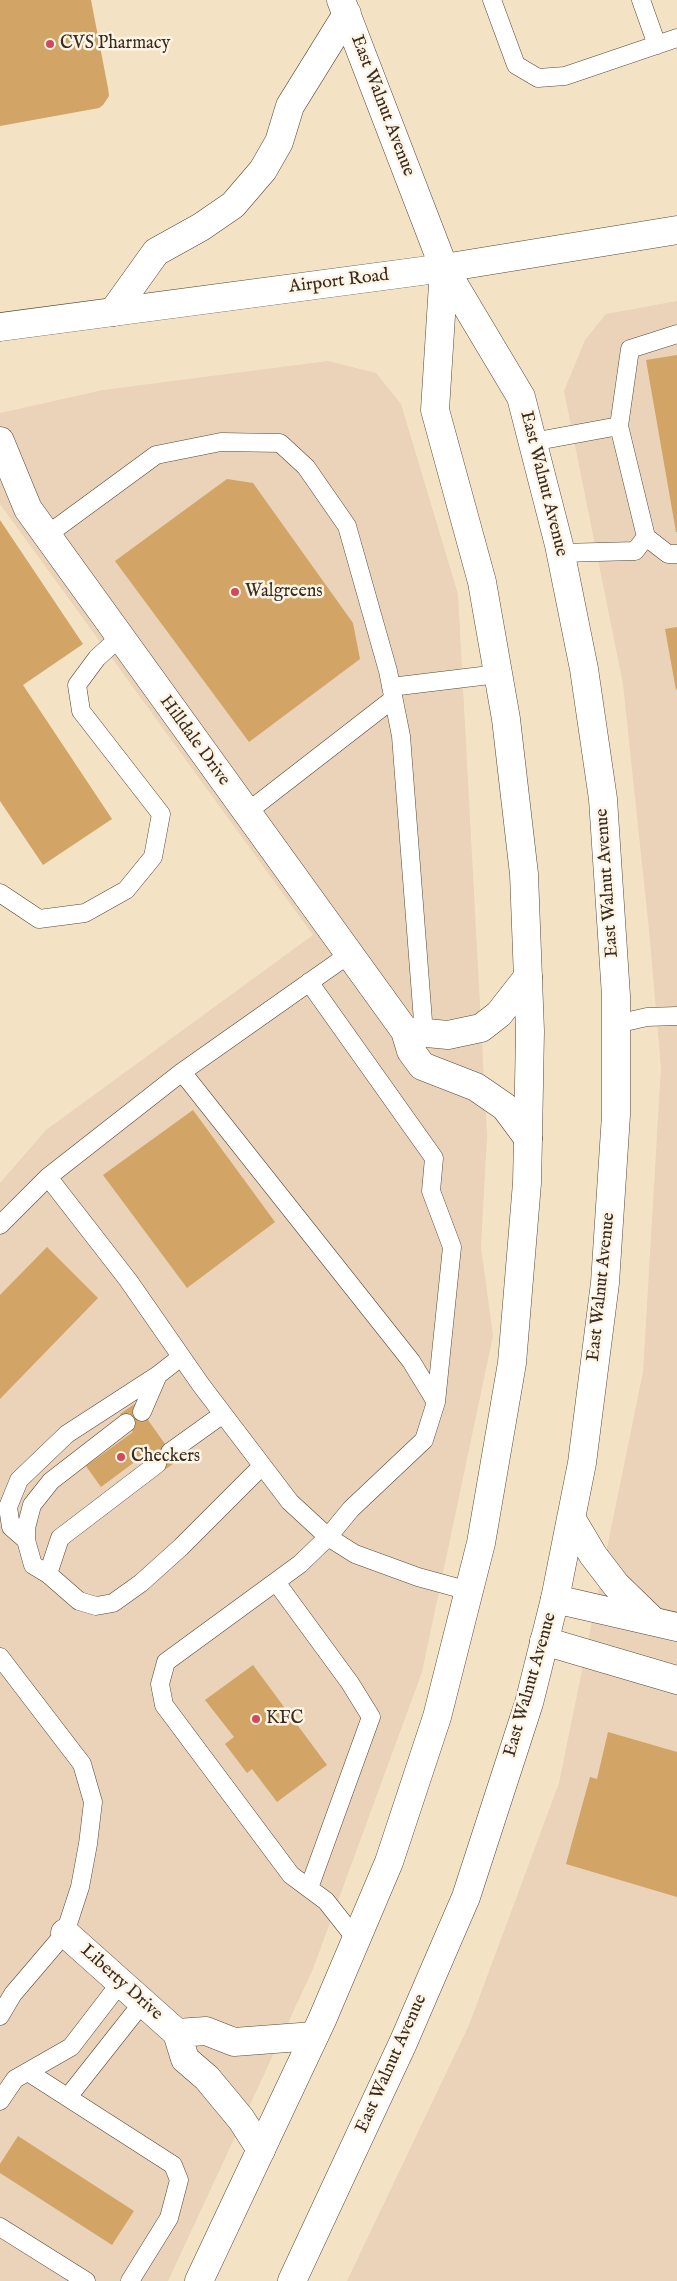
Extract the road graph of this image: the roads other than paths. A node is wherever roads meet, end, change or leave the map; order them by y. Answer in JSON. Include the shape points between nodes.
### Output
{"nodes":[{"id":1,"x":492,"y":0,"type":"edge"},
{"id":2,"x":641,"y":0,"type":"edge"},
{"id":3,"x":344,"y":7,"type":"edge"},
{"id":4,"x":677,"y":38,"type":"edge"},
{"id":5,"x":656,"y":45,"type":"junction"},
{"id":6,"x":677,"y":230,"type":"edge"},
{"id":7,"x":444,"y":268,"type":"junction"},
{"id":8,"x":113,"y":312,"type":"junction"},
{"id":9,"x":0,"y":327,"type":"edge"},
{"id":10,"x":677,"y":334,"type":"edge"},
{"id":11,"x":619,"y":426,"type":"junction"},
{"id":12,"x":0,"y":442,"type":"edge"},
{"id":13,"x":532,"y":442,"type":"junction"},
{"id":14,"x":47,"y":535,"type":"junction"},
{"id":15,"x":646,"y":537,"type":"junction"},
{"id":16,"x":560,"y":553,"type":"junction"},
{"id":17,"x":677,"y":554,"type":"edge"},
{"id":18,"x":120,"y":637,"type":"junction"},
{"id":19,"x":498,"y":674,"type":"junction"},
{"id":20,"x":392,"y":693,"type":"junction"},
{"id":21,"x":246,"y":813,"type":"junction"},
{"id":22,"x":0,"y":893,"type":"edge"},
{"id":23,"x":348,"y":955,"type":"junction"},
{"id":24,"x":528,"y":976,"type":"junction"},
{"id":25,"x":309,"y":982,"type":"junction"},
{"id":26,"x":677,"y":1016,"type":"edge"},
{"id":27,"x":616,"y":1024,"type":"junction"},
{"id":28,"x":414,"y":1033,"type":"junction"},
{"id":29,"x":182,"y":1072,"type":"junction"},
{"id":30,"x":528,"y":1138,"type":"junction"},
{"id":31,"x":48,"y":1177,"type":"junction"},
{"id":32,"x":0,"y":1226,"type":"edge"},
{"id":33,"x":181,"y":1357,"type":"junction"},
{"id":34,"x":158,"y":1375,"type":"junction"},
{"id":35,"x":436,"y":1402,"type":"junction"},
{"id":36,"x":142,"y":1412,"type":"dead end"},
{"id":37,"x":223,"y":1414,"type":"junction"},
{"id":38,"x":126,"y":1423,"type":"dead end"},
{"id":39,"x":170,"y":1452,"type":"dead end"},
{"id":40,"x":157,"y":1464,"type":"dead end"},
{"id":41,"x":262,"y":1466,"type":"junction"},
{"id":42,"x":571,"y":1518,"type":"junction"},
{"id":43,"x":328,"y":1537,"type":"junction"},
{"id":44,"x":26,"y":1540,"type":"junction"},
{"id":45,"x":48,"y":1574,"type":"junction"},
{"id":46,"x":276,"y":1582,"type":"junction"},
{"id":47,"x":469,"y":1591,"type":"junction"},
{"id":48,"x":555,"y":1599,"type":"junction"},
{"id":49,"x":665,"y":1624,"type":"edge"},
{"id":50,"x":544,"y":1641,"type":"junction"},
{"id":51,"x":0,"y":1657,"type":"edge"},
{"id":52,"x":677,"y":1680,"type":"edge"},
{"id":53,"x":308,"y":1888,"type":"junction"},
{"id":54,"x":65,"y":1933,"type":"junction"},
{"id":55,"x":356,"y":1939,"type":"junction"},
{"id":56,"x":121,"y":1982,"type":"junction"},
{"id":57,"x":143,"y":2002,"type":"junction"},
{"id":58,"x":0,"y":2016,"type":"edge"},
{"id":59,"x":177,"y":2033,"type":"junction"},
{"id":60,"x":314,"y":2036,"type":"junction"},
{"id":61,"x":28,"y":2072,"type":"junction"},
{"id":62,"x":68,"y":2097,"type":"junction"},
{"id":63,"x":0,"y":2101,"type":"edge"},
{"id":64,"x":261,"y":2150,"type":"junction"},
{"id":65,"x":0,"y":2227,"type":"edge"},
{"id":66,"x":86,"y":2281,"type":"edge"},
{"id":67,"x":130,"y":2281,"type":"edge"},
{"id":68,"x":199,"y":2281,"type":"edge"},
{"id":69,"x":292,"y":2281,"type":"edge"}],
"edges":[{"from":1,"to":5,"type":"lane","via":[[516,65],[538,78],[565,76]]},
{"from":2,"to":5,"type":"lane"},
{"from":3,"to":7,"type":"main road","name":"East Walnut Avenue"},
{"from":3,"to":8,"type":"main road","via":[[290,106],[279,142],[263,170],[233,205],[156,252]]},
{"from":4,"to":5,"type":"lane"},
{"from":6,"to":7,"type":"main road","name":"Airport Road"},
{"from":7,"to":8,"type":"main road","name":"Airport Road"},
{"from":7,"to":13,"type":"main road","name":"East Walnut Avenue","via":[[521,398]]},
{"from":7,"to":19,"type":"main road","name":"East Walnut Avenue","via":[[435,410],[482,582]]},
{"from":8,"to":9,"type":"main road","name":"Airport Road"},
{"from":10,"to":11,"type":"lane","via":[[630,349]]},
{"from":11,"to":13,"type":"lane"},
{"from":11,"to":15,"type":"lane"},
{"from":12,"to":14,"type":"main road","name":"Hilldale Drive","via":[[28,509]]},
{"from":13,"to":16,"type":"main road","name":"East Walnut Avenue"},
{"from":14,"to":18,"type":"main road","name":"Hilldale Drive"},
{"from":14,"to":20,"type":"lane","via":[[156,455],[222,442],[280,443],[306,467],[347,526]]},
{"from":15,"to":16,"type":"lane","via":[[635,551]]},
{"from":15,"to":17,"type":"lane","via":[[668,554]]},
{"from":16,"to":27,"type":"main road","name":"East Walnut Avenue","via":[[584,669],[603,799]]},
{"from":18,"to":21,"type":"main road","name":"Hilldale Drive"},
{"from":18,"to":22,"type":"lane","via":[[97,658],[77,684],[81,711],[161,814],[153,858],[126,890],[85,913],[39,919]]},
{"from":19,"to":20,"type":"lane"},
{"from":19,"to":24,"type":"main road","name":"East Walnut Avenue","via":[[524,874]]},
{"from":20,"to":21,"type":"lane"},
{"from":20,"to":28,"type":"lane","via":[[401,736]]},
{"from":21,"to":23,"type":"main road","name":"Hilldale Drive"},
{"from":23,"to":25,"type":"lane"},
{"from":23,"to":28,"type":"main road","name":"Hilldale Drive"},
{"from":24,"to":28,"type":"main road","via":[[499,1014],[482,1028],[448,1035]]},
{"from":24,"to":30,"type":"main road","name":"East Walnut Avenue"},
{"from":25,"to":29,"type":"lane"},
{"from":25,"to":35,"type":"lane","via":[[434,1158],[431,1191],[452,1247]]},
{"from":26,"to":27,"type":"lane","via":[[647,1017]]},
{"from":27,"to":42,"type":"main road","name":"East Walnut Avenue","via":[[616,1131],[605,1283],[582,1463]]},
{"from":28,"to":30,"type":"main road","name":"Hilldale Drive","via":[[412,1051],[422,1066],[476,1087],[505,1107]]},
{"from":29,"to":31,"type":"lane"},
{"from":29,"to":35,"type":"lane","via":[[411,1361]]},
{"from":30,"to":47,"type":"main road","name":"East Walnut Avenue","via":[[512,1363],[481,1543]]},
{"from":31,"to":32,"type":"lane"},
{"from":31,"to":33,"type":"lane","via":[[128,1280]]},
{"from":33,"to":34,"type":"lane"},
{"from":33,"to":37,"type":"lane"},
{"from":34,"to":36,"type":"lane"},
{"from":34,"to":44,"type":"lane","via":[[67,1434],[19,1480],[8,1507],[11,1527]]},
{"from":35,"to":43,"type":"lane","via":[[424,1440],[351,1509]]},
{"from":37,"to":39,"type":"lane"},
{"from":37,"to":41,"type":"lane"},
{"from":38,"to":44,"type":"lane","via":[[51,1481],[32,1505]]},
{"from":40,"to":45,"type":"lane","via":[[60,1538]]},
{"from":41,"to":43,"type":"lane","via":[[290,1502]]},
{"from":41,"to":45,"type":"lane","via":[[181,1547],[113,1603],[96,1606],[79,1602]]},
{"from":42,"to":48,"type":"main road","name":"East Walnut Avenue"},
{"from":42,"to":49,"type":"main road","via":[[598,1563],[616,1585]]},
{"from":43,"to":46,"type":"lane"},
{"from":43,"to":47,"type":"lane","via":[[355,1554]]},
{"from":44,"to":45,"type":"lane","via":[[33,1565]]},
{"from":46,"to":53,"type":"lane","via":[[371,1717]]},
{"from":46,"to":53,"type":"lane","via":[[166,1662],[160,1684],[164,1705],[291,1875]]},
{"from":47,"to":55,"type":"main road","name":"East Walnut Avenue","via":[[437,1717],[389,1862]]},
{"from":48,"to":49,"type":"main road"},
{"from":48,"to":50,"type":"main road","name":"East Walnut Avenue"},
{"from":50,"to":52,"type":"main road"},
{"from":50,"to":69,"type":"main road","name":"East Walnut Avenue","via":[[529,1703],[466,1897],[403,2043]]},
{"from":51,"to":54,"type":"lane","via":[[82,1764],[92,1802],[80,1887]]},
{"from":53,"to":55,"type":"lane","via":[[326,1901]]},
{"from":54,"to":56,"type":"main road","name":"Liberty Drive"},
{"from":54,"to":58,"type":"lane","via":[[13,1994]]},
{"from":55,"to":60,"type":"main road","name":"East Walnut Avenue"},
{"from":56,"to":57,"type":"main road","name":"Liberty Drive"},
{"from":56,"to":61,"type":"lane","via":[[71,2047]]},
{"from":57,"to":59,"type":"main road","name":"Liberty Drive"},
{"from":57,"to":62,"type":"lane"},
{"from":59,"to":60,"type":"main road","name":"Liberty Drive","via":[[206,2031],[234,2042]]},
{"from":59,"to":64,"type":"main road","name":"Liberty Drive","via":[[185,2059],[207,2078],[241,2119]]},
{"from":60,"to":64,"type":"main road","name":"East Walnut Avenue"},
{"from":61,"to":62,"type":"lane"},
{"from":61,"to":63,"type":"lane","via":[[15,2079]]},
{"from":62,"to":67,"type":"lane","via":[[174,2165],[178,2180],[169,2218]]},
{"from":64,"to":68,"type":"main road","name":"East Walnut Avenue"},
{"from":65,"to":66,"type":"lane"}]}
